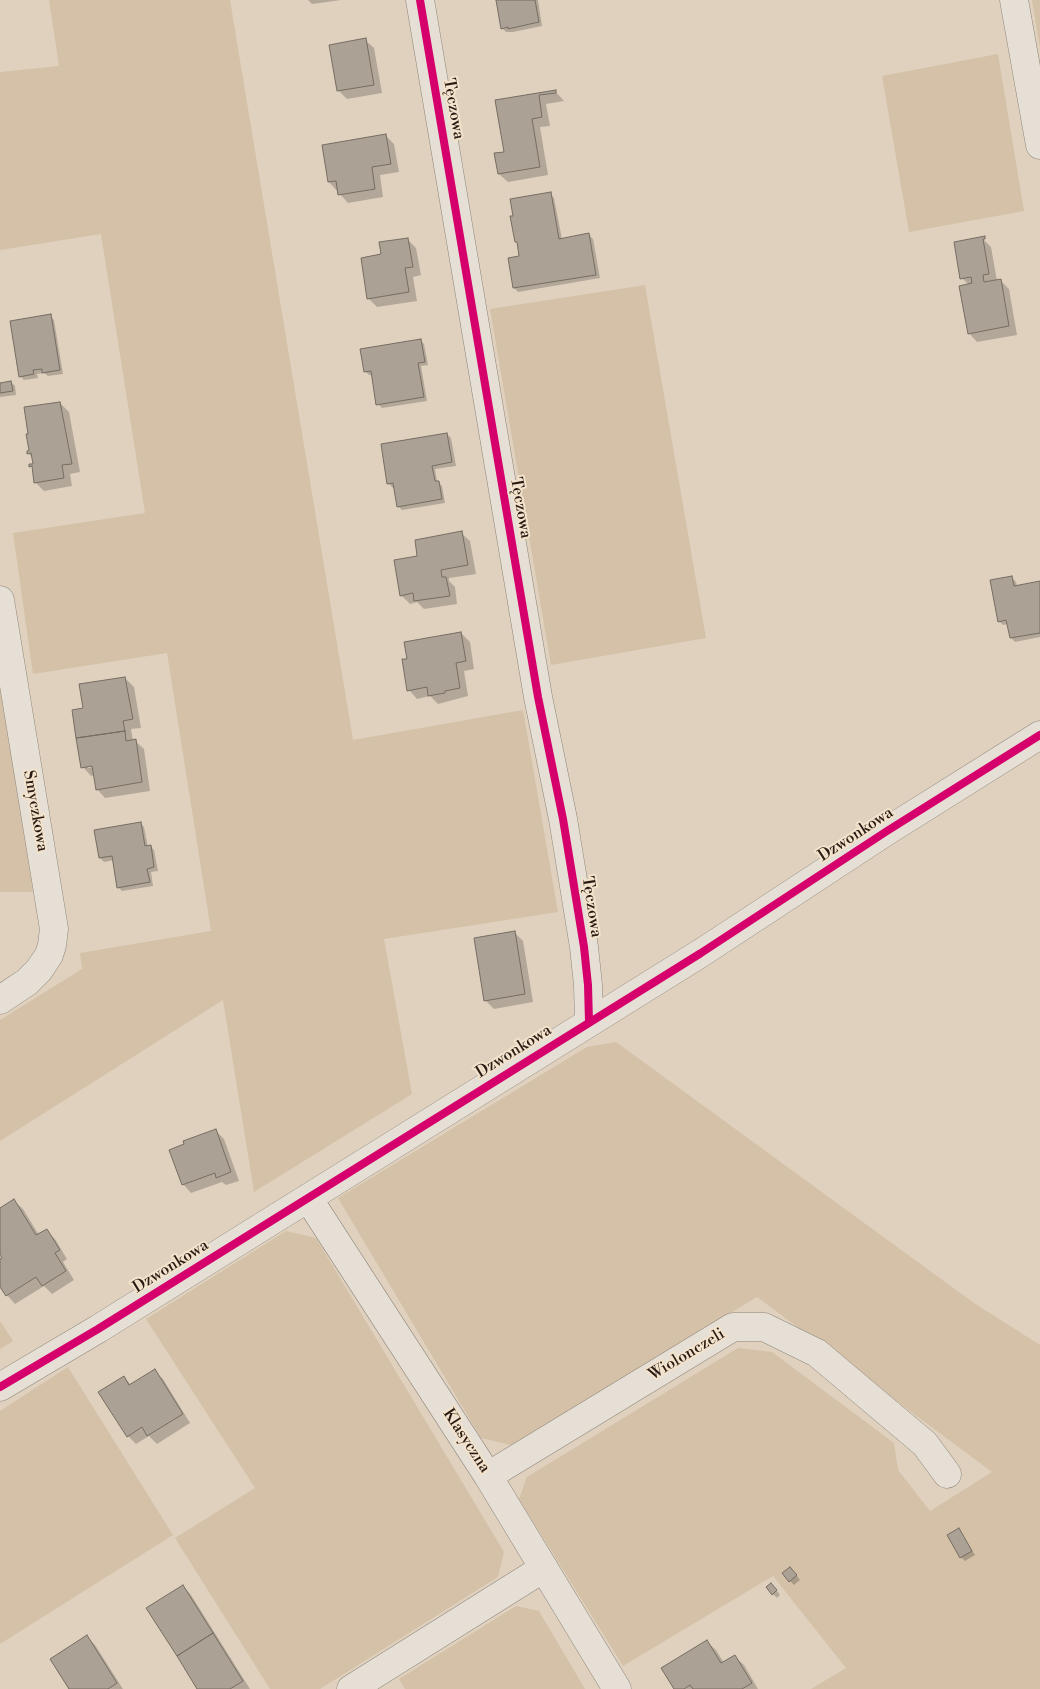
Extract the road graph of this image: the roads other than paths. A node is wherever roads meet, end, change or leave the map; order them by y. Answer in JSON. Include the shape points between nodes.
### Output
{"nodes":[{"id":1,"x":420,"y":0,"type":"edge"},
{"id":2,"x":1014,"y":0,"type":"edge"},
{"id":3,"x":1040,"y":145,"type":"edge"},
{"id":4,"x":0,"y":600,"type":"edge"},
{"id":5,"x":1040,"y":736,"type":"edge"},
{"id":6,"x":0,"y":1000,"type":"edge"},
{"id":7,"x":590,"y":1022,"type":"junction"},
{"id":8,"x":308,"y":1198,"type":"junction"},
{"id":9,"x":0,"y":1387,"type":"edge"},
{"id":10,"x":947,"y":1474,"type":"dead end"},
{"id":11,"x":488,"y":1476,"type":"junction"},
{"id":12,"x":544,"y":1568,"type":"junction"},
{"id":13,"x":351,"y":1689,"type":"edge"},
{"id":14,"x":617,"y":1689,"type":"edge"}],
"edges":[{"from":1,"to":7,"type":"street","name":"Tęczowa","via":[[536,687],[565,829],[584,947]]},
{"from":2,"to":3,"type":"street"},
{"from":4,"to":6,"type":"street","name":"Smyczkowa","via":[[54,929],[52,945],[39,970]]},
{"from":5,"to":7,"type":"street","name":"Dzwonkowa"},
{"from":7,"to":8,"type":"street","name":"Dzwonkowa"},
{"from":8,"to":9,"type":"street","name":"Dzwonkowa"},
{"from":8,"to":11,"type":"street","name":"Klasyczna"},
{"from":10,"to":11,"type":"street","name":"Wiolonczeli","via":[[925,1444],[817,1353],[764,1328],[733,1327]]},
{"from":11,"to":12,"type":"street","name":"Klasyczna"},
{"from":12,"to":13,"type":"street"},
{"from":12,"to":14,"type":"street","name":"Klasyczna"}]}
